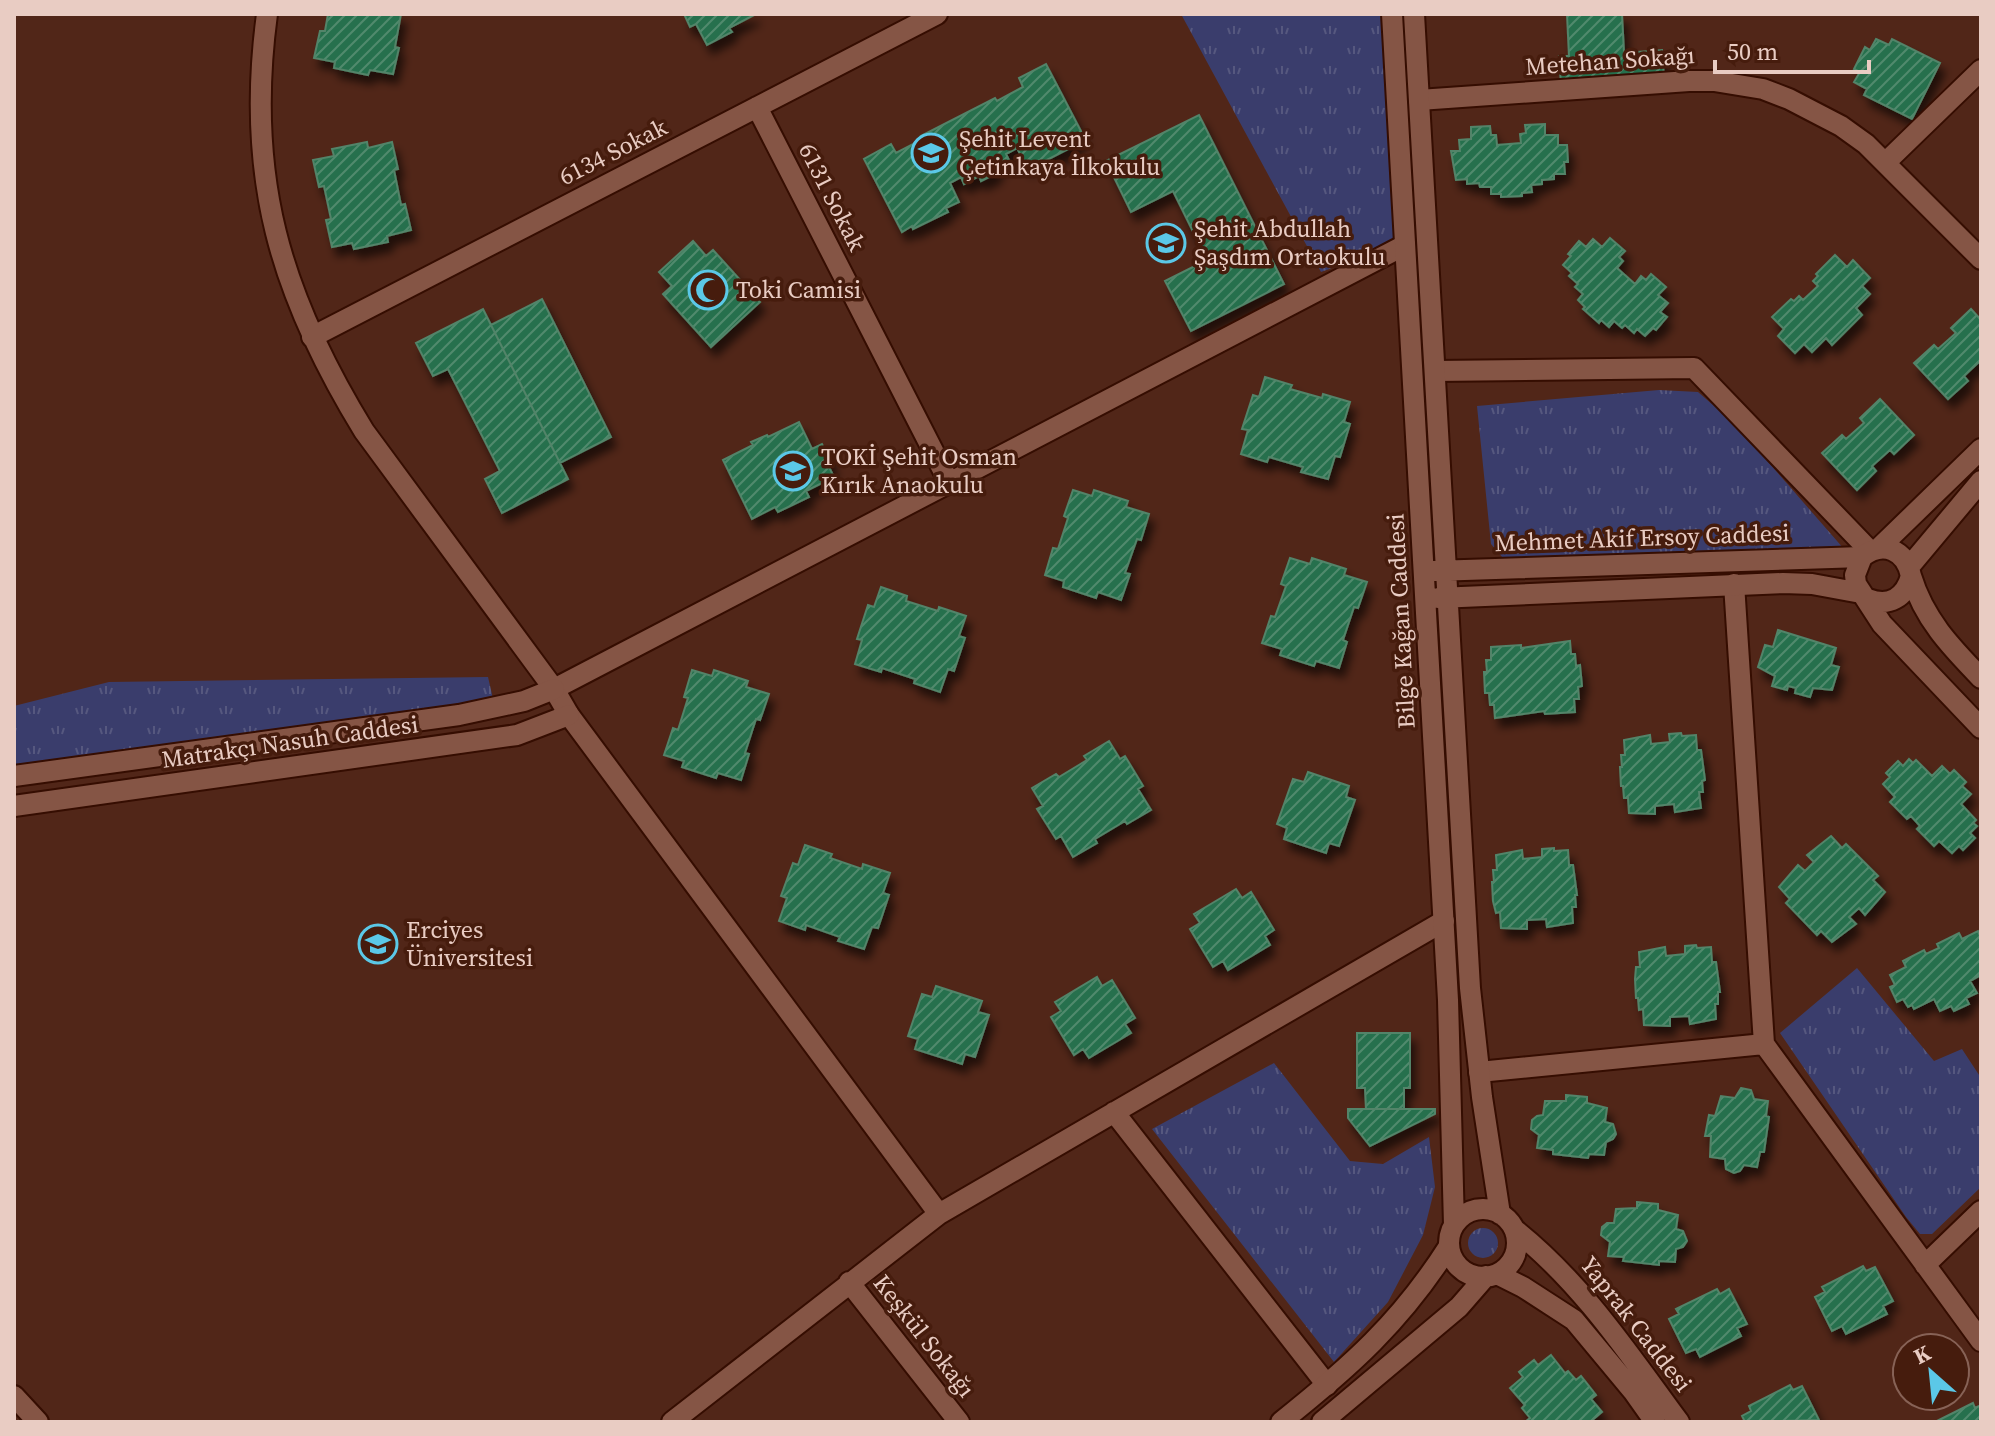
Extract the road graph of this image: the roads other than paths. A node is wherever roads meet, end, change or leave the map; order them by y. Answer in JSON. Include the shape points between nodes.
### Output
{"nodes":[{"id":1,"x":267,"y":14,"type":"edge"},
{"id":2,"x":937,"y":14,"type":"edge"},
{"id":3,"x":1392,"y":14,"type":"edge"},
{"id":4,"x":1414,"y":14,"type":"edge"},
{"id":5,"x":1981,"y":70,"type":"edge"},
{"id":6,"x":1419,"y":100,"type":"junction"},
{"id":7,"x":757,"y":107,"type":"junction"},
{"id":8,"x":1885,"y":163,"type":"junction"},
{"id":9,"x":1405,"y":245,"type":"junction"},
{"id":10,"x":1981,"y":259,"type":"edge"},
{"id":11,"x":312,"y":337,"type":"junction"},
{"id":12,"x":1435,"y":371,"type":"junction"},
{"id":13,"x":1981,"y":449,"type":"edge"},
{"id":14,"x":1981,"y":481,"type":"edge"},
{"id":15,"x":949,"y":482,"type":"junction"},
{"id":16,"x":1870,"y":552,"type":"junction"},
{"id":17,"x":1447,"y":570,"type":"junction"},
{"id":18,"x":1424,"y":571,"type":"junction"},
{"id":19,"x":1910,"y":572,"type":"junction"},
{"id":20,"x":1734,"y":584,"type":"junction"},
{"id":21,"x":1864,"y":596,"type":"junction"},
{"id":22,"x":1448,"y":597,"type":"junction"},
{"id":23,"x":1426,"y":599,"type":"junction"},
{"id":24,"x":1981,"y":678,"type":"edge"},
{"id":25,"x":554,"y":689,"type":"junction"},
{"id":26,"x":569,"y":715,"type":"junction"},
{"id":27,"x":1981,"y":728,"type":"edge"},
{"id":28,"x":14,"y":776,"type":"edge"},
{"id":29,"x":14,"y":806,"type":"edge"},
{"id":30,"x":1444,"y":921,"type":"junction"},
{"id":31,"x":1764,"y":1044,"type":"junction"},
{"id":32,"x":1479,"y":1072,"type":"junction"},
{"id":33,"x":1114,"y":1112,"type":"junction"},
{"id":34,"x":1981,"y":1211,"type":"edge"},
{"id":35,"x":939,"y":1214,"type":"junction"},
{"id":36,"x":1507,"y":1221,"type":"junction"},
{"id":37,"x":1454,"y":1225,"type":"junction"},
{"id":38,"x":1449,"y":1246,"type":"junction"},
{"id":39,"x":1925,"y":1265,"type":"junction"},
{"id":40,"x":1491,"y":1275,"type":"junction"},
{"id":41,"x":849,"y":1282,"type":"junction"},
{"id":42,"x":1981,"y":1341,"type":"edge"},
{"id":43,"x":1327,"y":1385,"type":"junction"},
{"id":44,"x":14,"y":1396,"type":"edge"},
{"id":45,"x":38,"y":1422,"type":"edge"},
{"id":46,"x":672,"y":1422,"type":"edge"},
{"id":47,"x":959,"y":1422,"type":"edge"},
{"id":48,"x":1281,"y":1422,"type":"edge"},
{"id":49,"x":1322,"y":1422,"type":"edge"},
{"id":50,"x":1655,"y":1422,"type":"edge"},
{"id":51,"x":1679,"y":1422,"type":"edge"}],
"edges":[{"from":1,"to":11,"type":"street","via":[[262,80],[265,180],[278,247]]},
{"from":2,"to":7,"type":"street","name":"6134 Sokak"},
{"from":3,"to":9,"type":"street","name":"Bilge Kağan Caddesi"},
{"from":4,"to":6,"type":"street","name":"Bilge Kağan Caddesi"},
{"from":5,"to":8,"type":"street"},
{"from":6,"to":8,"type":"street","name":"Metehan Sokağı","via":[[1689,81],[1739,84],[1814,111],[1866,144]]},
{"from":6,"to":12,"type":"street","name":"Bilge Kağan Caddesi"},
{"from":7,"to":11,"type":"street","name":"6134 Sokak"},
{"from":7,"to":15,"type":"street","name":"6131 Sokak"},
{"from":8,"to":10,"type":"street","name":"Metehan Sokağı"},
{"from":9,"to":15,"type":"street","name":"Matrakçı Nasuh Caddesi"},
{"from":9,"to":18,"type":"street","name":"Bilge Kağan Caddesi"},
{"from":11,"to":25,"type":"street","via":[[364,431]]},
{"from":12,"to":16,"type":"street","via":[[1694,368]]},
{"from":12,"to":17,"type":"street","name":"Bilge Kağan Caddesi"},
{"from":13,"to":16,"type":"street"},
{"from":14,"to":19,"type":"street"},
{"from":15,"to":25,"type":"street","name":"Matrakçı Nasuh Caddesi"},
{"from":16,"to":17,"type":"street","name":"Mehmet Akif Ersoy Caddesi"},
{"from":16,"to":19,"type":"street","via":[[1897,552]]},
{"from":16,"to":21,"type":"street","via":[[1855,575]]},
{"from":17,"to":18,"type":"street","name":"Mehmet Akif Ersoy Caddesi"},
{"from":17,"to":22,"type":"street","name":"Bilge Kağan Caddesi"},
{"from":18,"to":23,"type":"street","name":"Bilge Kağan Caddesi"},
{"from":19,"to":21,"type":"street","via":[[1903,594],[1895,600],[1886,603]]},
{"from":19,"to":24,"type":"street","via":[[1929,620]]},
{"from":20,"to":21,"type":"street","name":"Mehmet Akif Ersoy Caddesi","via":[[1812,584]]},
{"from":20,"to":22,"type":"street","name":"Mehmet Akif Ersoy Caddesi"},
{"from":20,"to":31,"type":"street"},
{"from":21,"to":27,"type":"street","via":[[1882,624]]},
{"from":22,"to":23,"type":"street","name":"Mehmet Akif Ersoy Caddesi"},
{"from":22,"to":32,"type":"street","name":"Bilge Kağan Caddesi"},
{"from":23,"to":30,"type":"street","name":"Bilge Kağan Caddesi"},
{"from":25,"to":26,"type":"street"},
{"from":25,"to":28,"type":"street","name":"Matrakçı Nasuh Caddesi","via":[[459,715]]},
{"from":26,"to":29,"type":"street","name":"Matrakçı Nasuh Caddesi","via":[[517,735]]},
{"from":26,"to":35,"type":"street"},
{"from":30,"to":33,"type":"street"},
{"from":30,"to":37,"type":"street","name":"Bilge Kağan Caddesi"},
{"from":31,"to":32,"type":"street"},
{"from":31,"to":39,"type":"street"},
{"from":32,"to":36,"type":"street","name":"Bilge Kağan Caddesi"},
{"from":33,"to":35,"type":"street"},
{"from":33,"to":43,"type":"street"},
{"from":34,"to":39,"type":"street"},
{"from":35,"to":41,"type":"street"},
{"from":36,"to":37,"type":"street","via":[[1490,1210],[1470,1212]]},
{"from":36,"to":40,"type":"street","via":[[1517,1239],[1512,1260]]},
{"from":36,"to":51,"type":"street","name":"Yaprak Caddesi","via":[[1582,1292]]},
{"from":37,"to":38,"type":"street"},
{"from":38,"to":40,"type":"street","via":[[1466,1272]]},
{"from":38,"to":43,"type":"street","via":[[1391,1326]]},
{"from":39,"to":42,"type":"street"},
{"from":40,"to":49,"type":"street"},
{"from":40,"to":50,"type":"street","name":"Yaprak Caddesi","via":[[1531,1292],[1574,1320]]},
{"from":41,"to":46,"type":"street"},
{"from":41,"to":47,"type":"street","name":"Keşkül Sokağı"},
{"from":43,"to":48,"type":"street"},
{"from":44,"to":45,"type":"street"}]}
